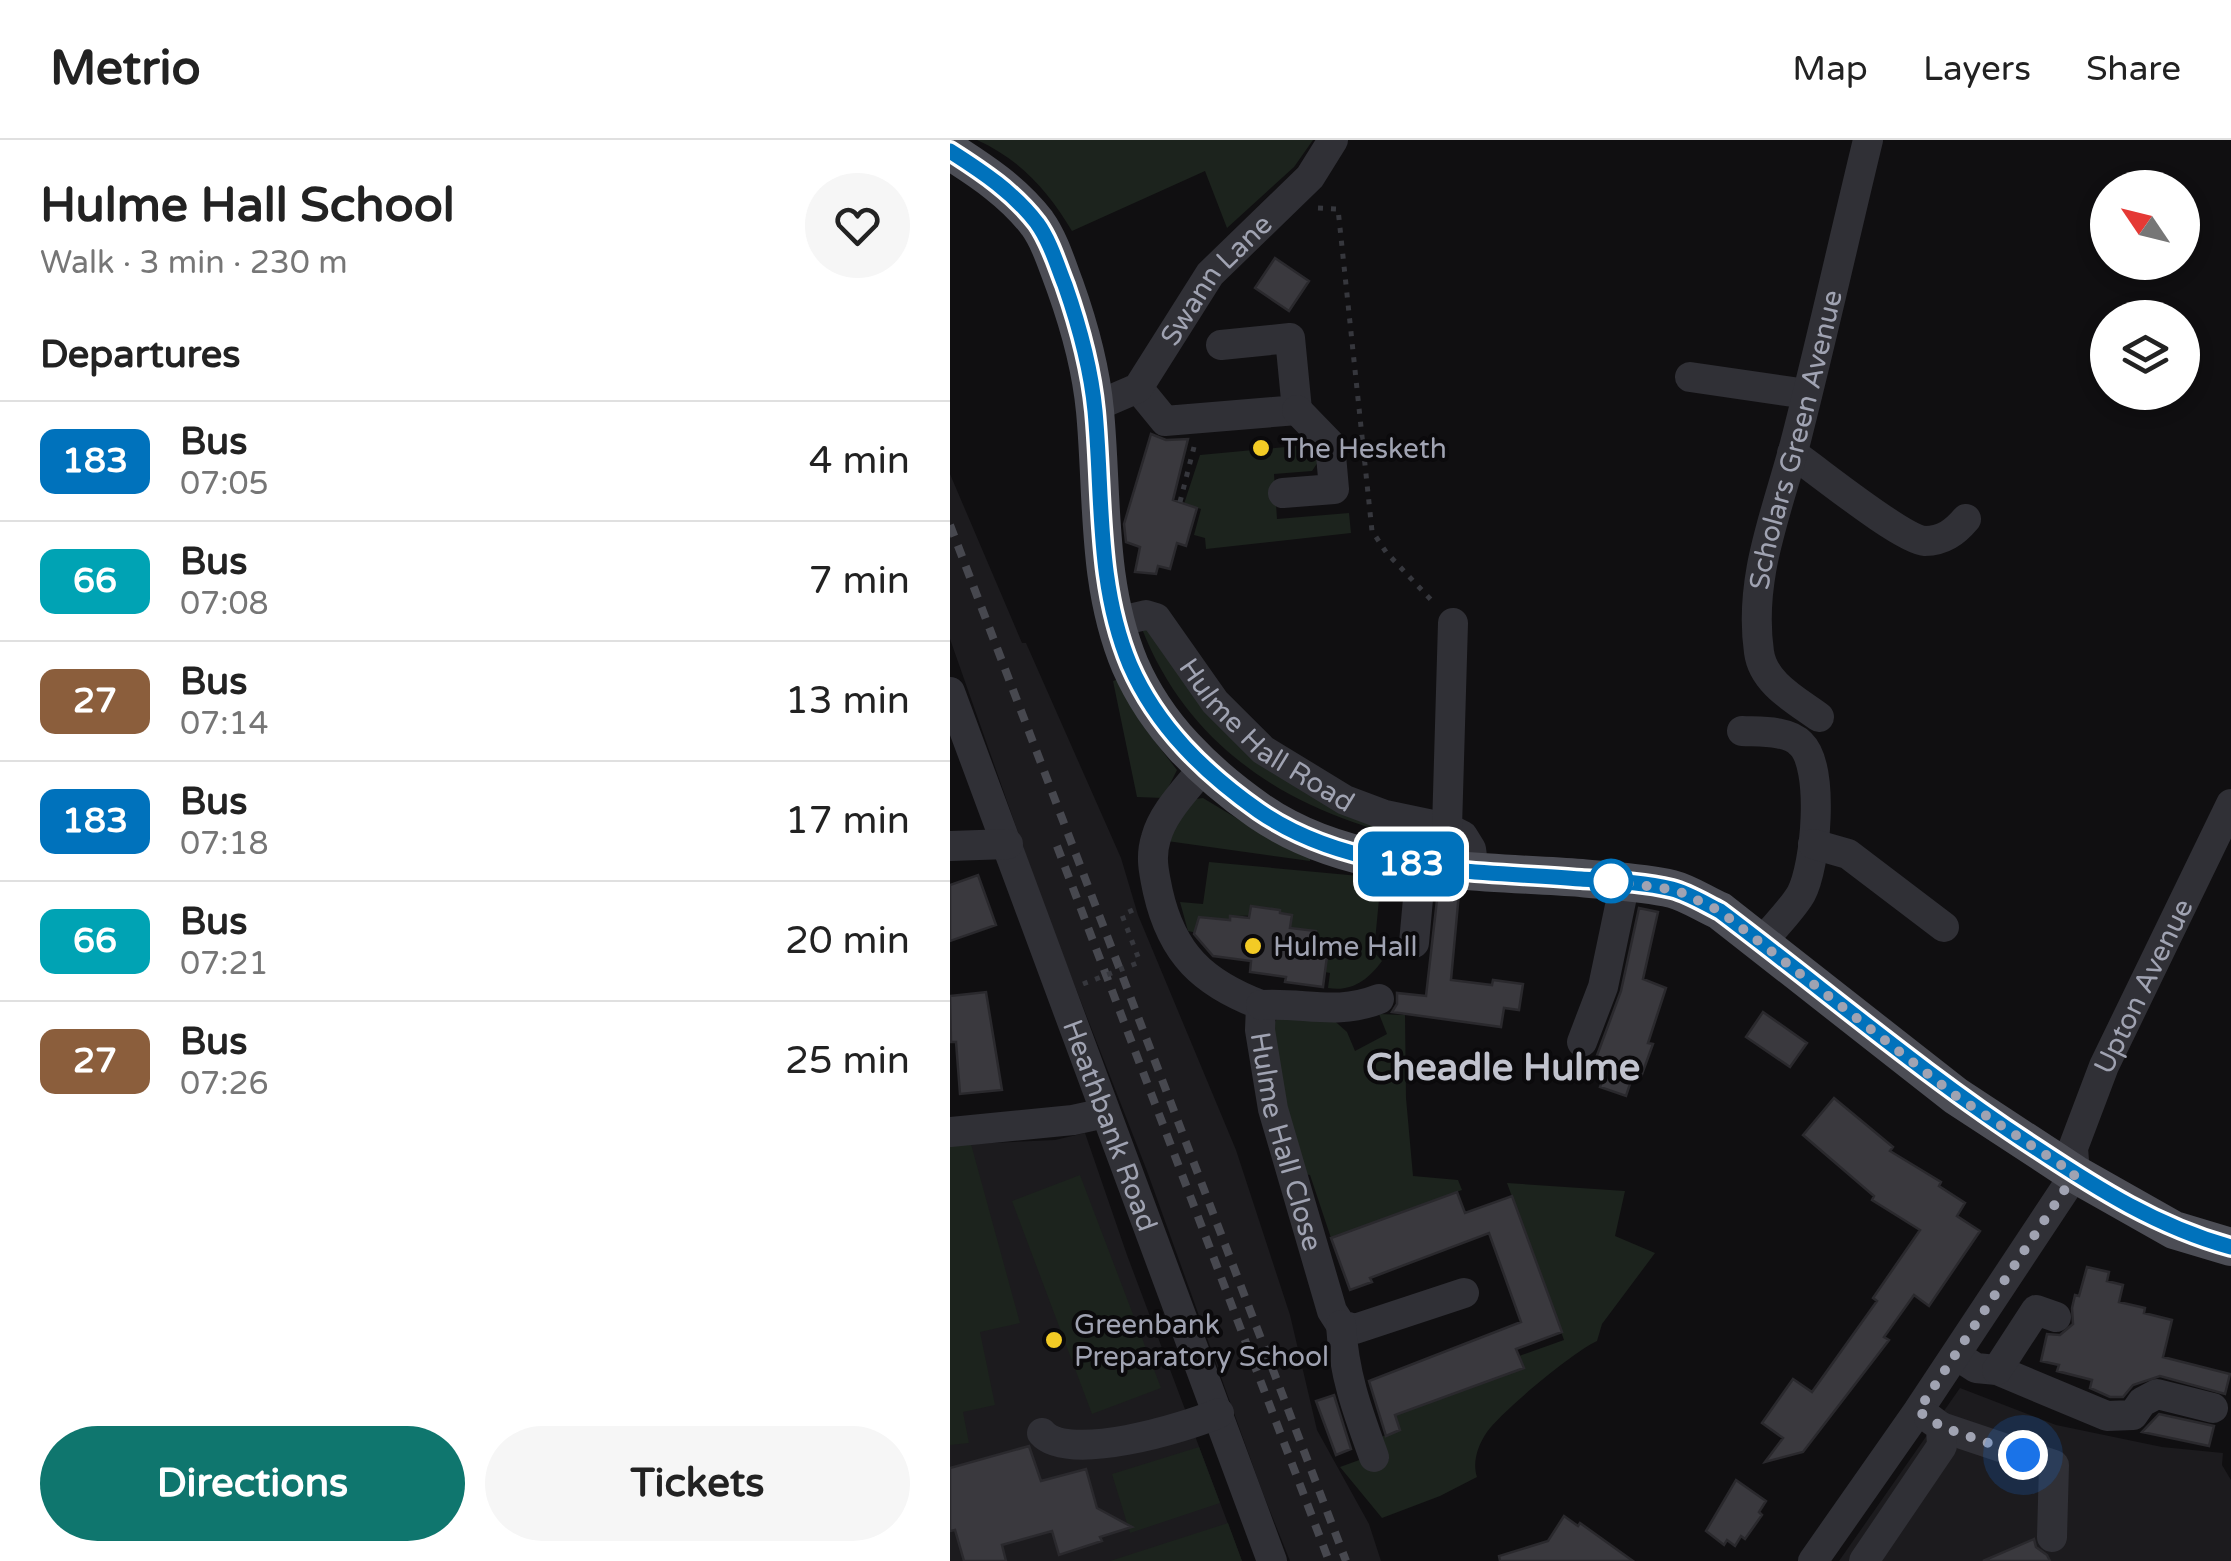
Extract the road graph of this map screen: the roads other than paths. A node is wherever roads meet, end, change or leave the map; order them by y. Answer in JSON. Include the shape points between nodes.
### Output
{"nodes":[{"id":1,"x":1333,"y":140,"type":"edge"},
{"id":2,"x":1868,"y":140,"type":"edge"},
{"id":3,"x":950,"y":151,"type":"edge"},
{"id":4,"x":1221,"y":345,"type":"dead end"},
{"id":5,"x":1690,"y":377,"type":"dead end"},
{"id":6,"x":1138,"y":388,"type":"junction"},
{"id":7,"x":1807,"y":394,"type":"junction"},
{"id":8,"x":1094,"y":407,"type":"junction"},
{"id":9,"x":1296,"y":410,"type":"junction"},
{"id":10,"x":1792,"y":453,"type":"junction"},
{"id":11,"x":1284,"y":493,"type":"dead end"},
{"id":12,"x":1966,"y":520,"type":"dead end"},
{"id":13,"x":1116,"y":622,"type":"junction"},
{"id":14,"x":1453,"y":623,"type":"road end"},
{"id":15,"x":950,"y":692,"type":"edge"},
{"id":16,"x":1818,"y":717,"type":"dead end"},
{"id":17,"x":1742,"y":731,"type":"dead end"},
{"id":18,"x":1202,"y":768,"type":"junction"},
{"id":19,"x":2231,"y":804,"type":"edge"},
{"id":20,"x":1447,"y":828,"type":"junction"},
{"id":21,"x":1008,"y":844,"type":"junction"},
{"id":22,"x":1813,"y":844,"type":"junction"},
{"id":23,"x":950,"y":846,"type":"edge"},
{"id":24,"x":1422,"y":866,"type":"junction"},
{"id":25,"x":1474,"y":870,"type":"junction"},
{"id":26,"x":1624,"y":882,"type":"junction"},
{"id":27,"x":1944,"y":926,"type":"dead end"},
{"id":28,"x":1762,"y":942,"type":"junction"},
{"id":29,"x":1414,"y":944,"type":"dead end"},
{"id":30,"x":1378,"y":999,"type":"dead end"},
{"id":31,"x":1261,"y":1005,"type":"junction"},
{"id":32,"x":1582,"y":1042,"type":"dead end"},
{"id":33,"x":1105,"y":1113,"type":"junction"},
{"id":34,"x":950,"y":1132,"type":"edge"},
{"id":35,"x":2075,"y":1174,"type":"junction"},
{"id":36,"x":2231,"y":1247,"type":"edge"},
{"id":37,"x":1464,"y":1293,"type":"dead end"},
{"id":38,"x":2056,"y":1317,"type":"dead end"},
{"id":39,"x":1341,"y":1324,"type":"junction"},
{"id":40,"x":1956,"y":1355,"type":"junction"},
{"id":41,"x":1996,"y":1370,"type":"junction"},
{"id":42,"x":2213,"y":1408,"type":"dead end"},
{"id":43,"x":1219,"y":1414,"type":"junction"},
{"id":44,"x":1930,"y":1419,"type":"junction"},
{"id":45,"x":1042,"y":1433,"type":"dead end"},
{"id":46,"x":1374,"y":1457,"type":"dead end"},
{"id":47,"x":2052,"y":1537,"type":"dead end"},
{"id":48,"x":1272,"y":1561,"type":"edge"},
{"id":49,"x":1814,"y":1561,"type":"edge"},
{"id":50,"x":1864,"y":1561,"type":"edge"}],
"edges":[{"from":1,"to":6,"type":"street","name":"Swann Lane","via":[[1310,177],[1210,274]]},
{"from":2,"to":7,"type":"street","name":"Scholars Green Avenue"},
{"from":3,"to":8,"type":"main road","name":"Hulme Hall Road","via":[[989,175],[1040,227],[1076,318]]},
{"from":4,"to":9,"type":"street","via":[[1290,338]]},
{"from":5,"to":7,"type":"street"},
{"from":6,"to":8,"type":"street"},
{"from":6,"to":9,"type":"street","via":[[1165,421]]},
{"from":7,"to":10,"type":"street","name":"Scholars Green Avenue"},
{"from":8,"to":13,"type":"main road","name":"Hulme Hall Road","via":[[1098,513]]},
{"from":9,"to":11,"type":"street","via":[[1330,444],[1334,488]]},
{"from":10,"to":12,"type":"street","via":[[1924,541],[1954,534]]},
{"from":10,"to":16,"type":"street","name":"Scholars Green Avenue","via":[[1757,586],[1759,656],[1776,686]]},
{"from":13,"to":18,"type":"main road","name":"Hulme Hall Road","via":[[1145,694]]},
{"from":13,"to":20,"type":"street","name":"Hulme Hall Road","via":[[1156,618],[1240,730],[1305,778],[1384,815]]},
{"from":14,"to":20,"type":"street"},
{"from":15,"to":21,"type":"street","name":"Heathbank Road"},
{"from":17,"to":22,"type":"street","via":[[1800,742],[1812,759]]},
{"from":18,"to":24,"type":"main road","name":"Hulme Hall Road","via":[[1300,835],[1361,858]]},
{"from":18,"to":31,"type":"street","name":"Hulme Hall Close","via":[[1154,841],[1159,896],[1182,954],[1231,994]]},
{"from":19,"to":35,"type":"street","name":"Upton Avenue","via":[[2104,1066],[2073,1148]]},
{"from":20,"to":25,"type":"street","via":[[1471,848]]},
{"from":21,"to":23,"type":"street"},
{"from":21,"to":33,"type":"street","name":"Heathbank Road"},
{"from":22,"to":27,"type":"street","via":[[1848,854]]},
{"from":22,"to":28,"type":"street","via":[[1802,892]]},
{"from":24,"to":25,"type":"main road","name":"Hulme Hall Road"},
{"from":24,"to":29,"type":"street"},
{"from":25,"to":26,"type":"main road","name":"Hulme Hall Road"},
{"from":26,"to":28,"type":"main road","name":"Hulme Hall Road","via":[[1676,890]]},
{"from":26,"to":32,"type":"street","via":[[1603,988]]},
{"from":28,"to":35,"type":"main road","name":"Hulme Hall Road","via":[[1956,1096]]},
{"from":30,"to":31,"type":"street","via":[[1341,1009]]},
{"from":31,"to":39,"type":"street","name":"Hulme Hall Close","via":[[1273,1109]]},
{"from":33,"to":34,"type":"street"},
{"from":33,"to":43,"type":"street","name":"Heathbank Road"},
{"from":35,"to":36,"type":"main road","name":"Hulme Hall Road","via":[[2174,1230]]},
{"from":35,"to":40,"type":"street"},
{"from":37,"to":39,"type":"street","via":[[1366,1327]]},
{"from":38,"to":41,"type":"street","via":[[2036,1310]]},
{"from":39,"to":46,"type":"street","name":"Hulme Hall Close","via":[[1349,1389]]},
{"from":40,"to":41,"type":"street","via":[[1976,1368]]},
{"from":40,"to":44,"type":"street"},
{"from":41,"to":42,"type":"street","via":[[2108,1416],[2133,1415],[2156,1394]]},
{"from":43,"to":45,"type":"street","via":[[1136,1438],[1064,1445]]},
{"from":43,"to":48,"type":"street","name":"Heathbank Road"},
{"from":44,"to":47,"type":"street","via":[[2054,1465]]},
{"from":44,"to":49,"type":"street"},
{"from":44,"to":50,"type":"street","via":[[1942,1446]]}]}
